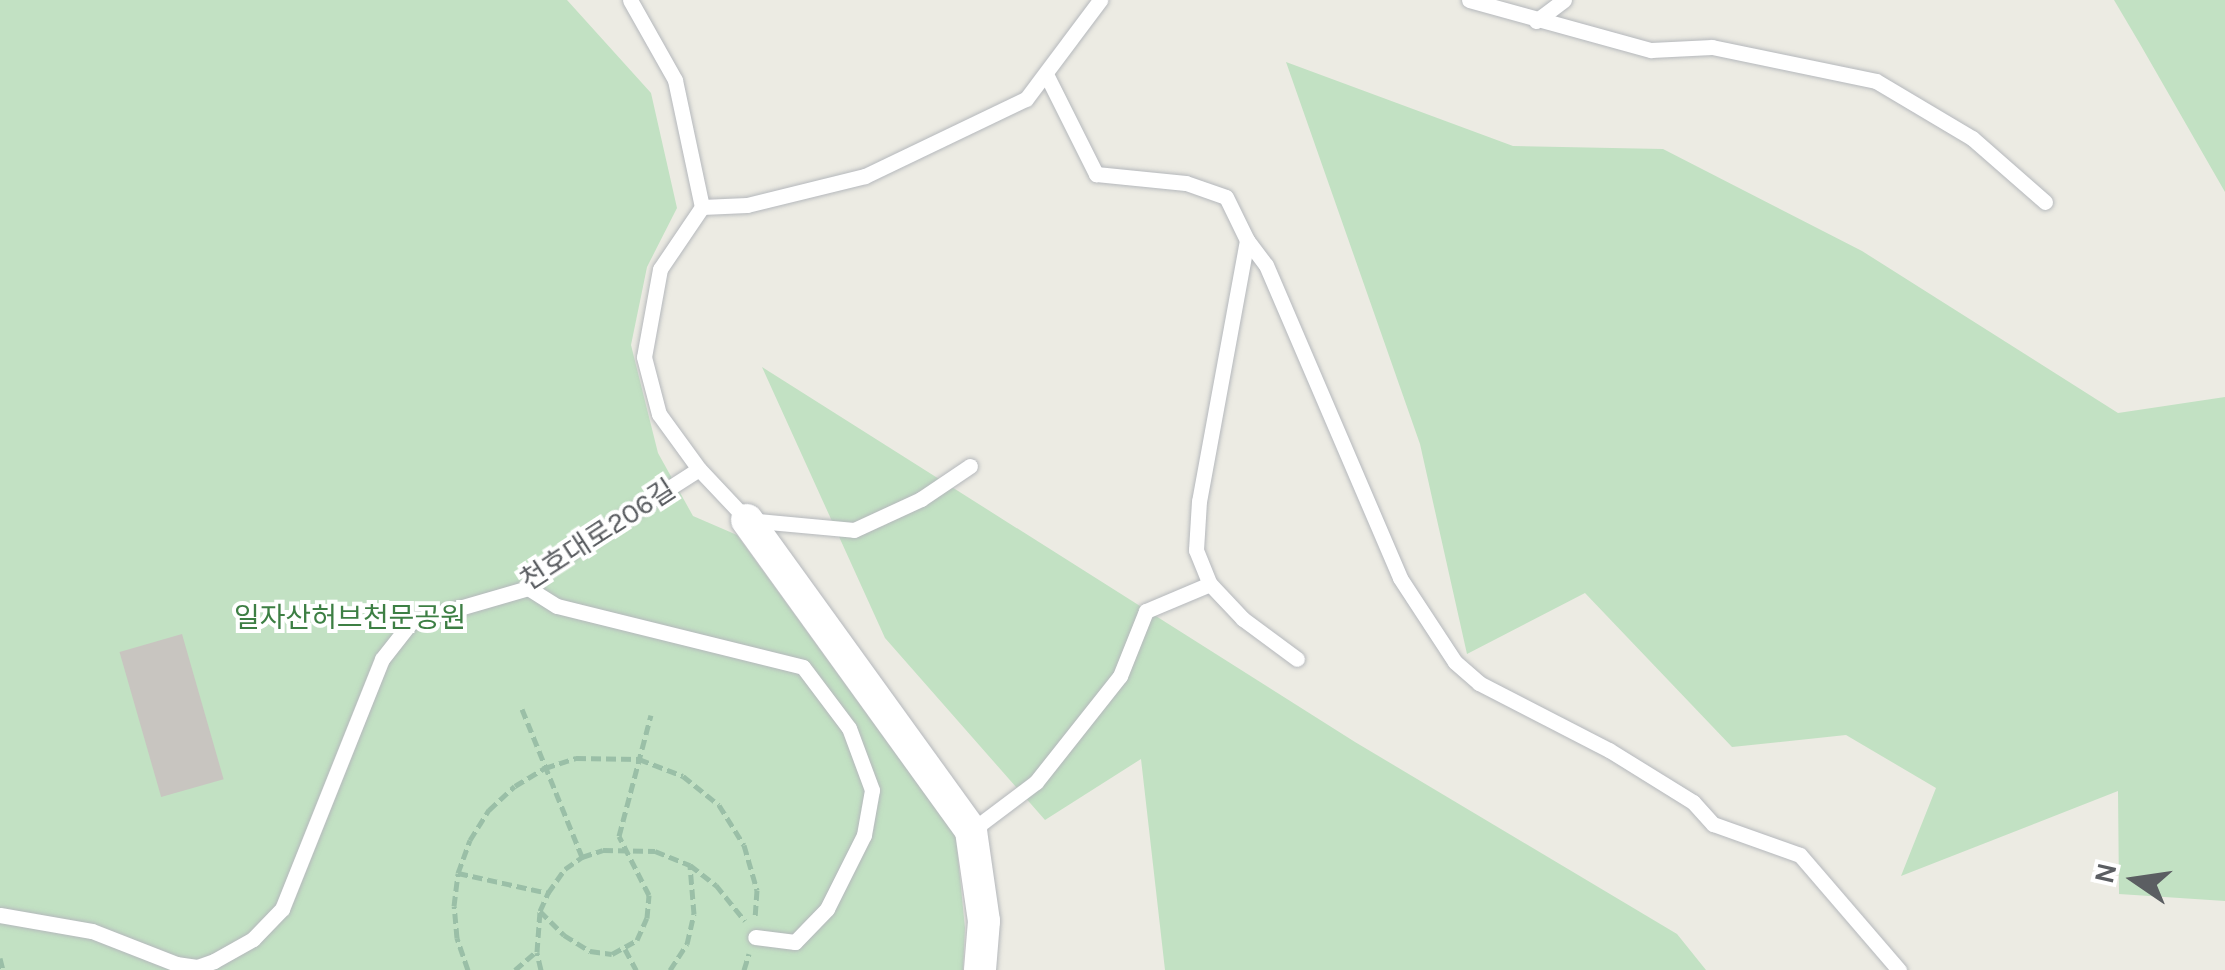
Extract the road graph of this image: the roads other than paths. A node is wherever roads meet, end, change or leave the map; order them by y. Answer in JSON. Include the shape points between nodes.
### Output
{"nodes":[{"id":1,"x":630,"y":0,"type":"edge"},
{"id":2,"x":1100,"y":0,"type":"edge"},
{"id":3,"x":1470,"y":0,"type":"edge"},
{"id":4,"x":1564,"y":0,"type":"edge"},
{"id":5,"x":1536,"y":21,"type":"junction"},
{"id":6,"x":1046,"y":76,"type":"junction"},
{"id":7,"x":2046,"y":202,"type":"dead end"},
{"id":8,"x":702,"y":207,"type":"junction"},
{"id":9,"x":1247,"y":240,"type":"junction"},
{"id":10,"x":970,"y":466,"type":"dead end"},
{"id":11,"x":699,"y":469,"type":"junction"},
{"id":12,"x":747,"y":520,"type":"junction"},
{"id":13,"x":1210,"y":584,"type":"junction"},
{"id":14,"x":528,"y":588,"type":"junction"},
{"id":15,"x":1297,"y":660,"type":"dead end"},
{"id":16,"x":971,"y":831,"type":"junction"},
{"id":17,"x":0,"y":915,"type":"edge"},
{"id":18,"x":754,"y":936,"type":"road end"},
{"id":19,"x":980,"y":970,"type":"edge"},
{"id":20,"x":1900,"y":970,"type":"edge"}],
"edges":[{"from":1,"to":8,"type":"lane","via":[[675,80]]},
{"from":2,"to":6,"type":"lane"},
{"from":3,"to":5,"type":"lane"},
{"from":4,"to":5,"type":"lane"},
{"from":5,"to":7,"type":"lane","via":[[1651,50],[1712,47],[1876,82],[1972,138]]},
{"from":6,"to":8,"type":"lane","via":[[1026,99],[865,176],[747,205]]},
{"from":6,"to":9,"type":"lane","via":[[1096,174],[1186,183],[1226,197]]},
{"from":8,"to":11,"type":"lane","via":[[660,269],[644,357],[659,414]]},
{"from":9,"to":13,"type":"lane","via":[[1199,502],[1196,550]]},
{"from":9,"to":20,"type":"lane","via":[[1266,265],[1400,578],[1455,662],[1479,683],[1692,802],[1713,824],[1800,855]]},
{"from":10,"to":12,"type":"lane","via":[[921,500],[854,530]]},
{"from":11,"to":12,"type":"lane","name":"천호대로206길"},
{"from":11,"to":14,"type":"lane","name":"천호대로206길","via":[[554,562]]},
{"from":12,"to":16,"type":"street","name":"천호대로206길"},
{"from":13,"to":15,"type":"lane"},
{"from":13,"to":16,"type":"lane","via":[[1146,611],[1120,676],[1036,782]]},
{"from":14,"to":17,"type":"lane","name":"천호대로206길","via":[[412,622],[396,638],[282,909],[253,938],[197,966],[92,932]]},
{"from":14,"to":18,"type":"lane","via":[[556,606],[803,667],[849,728],[872,790],[864,835],[827,909],[795,942]]},
{"from":16,"to":19,"type":"street","name":"천호대로206길","via":[[984,921]]}]}
